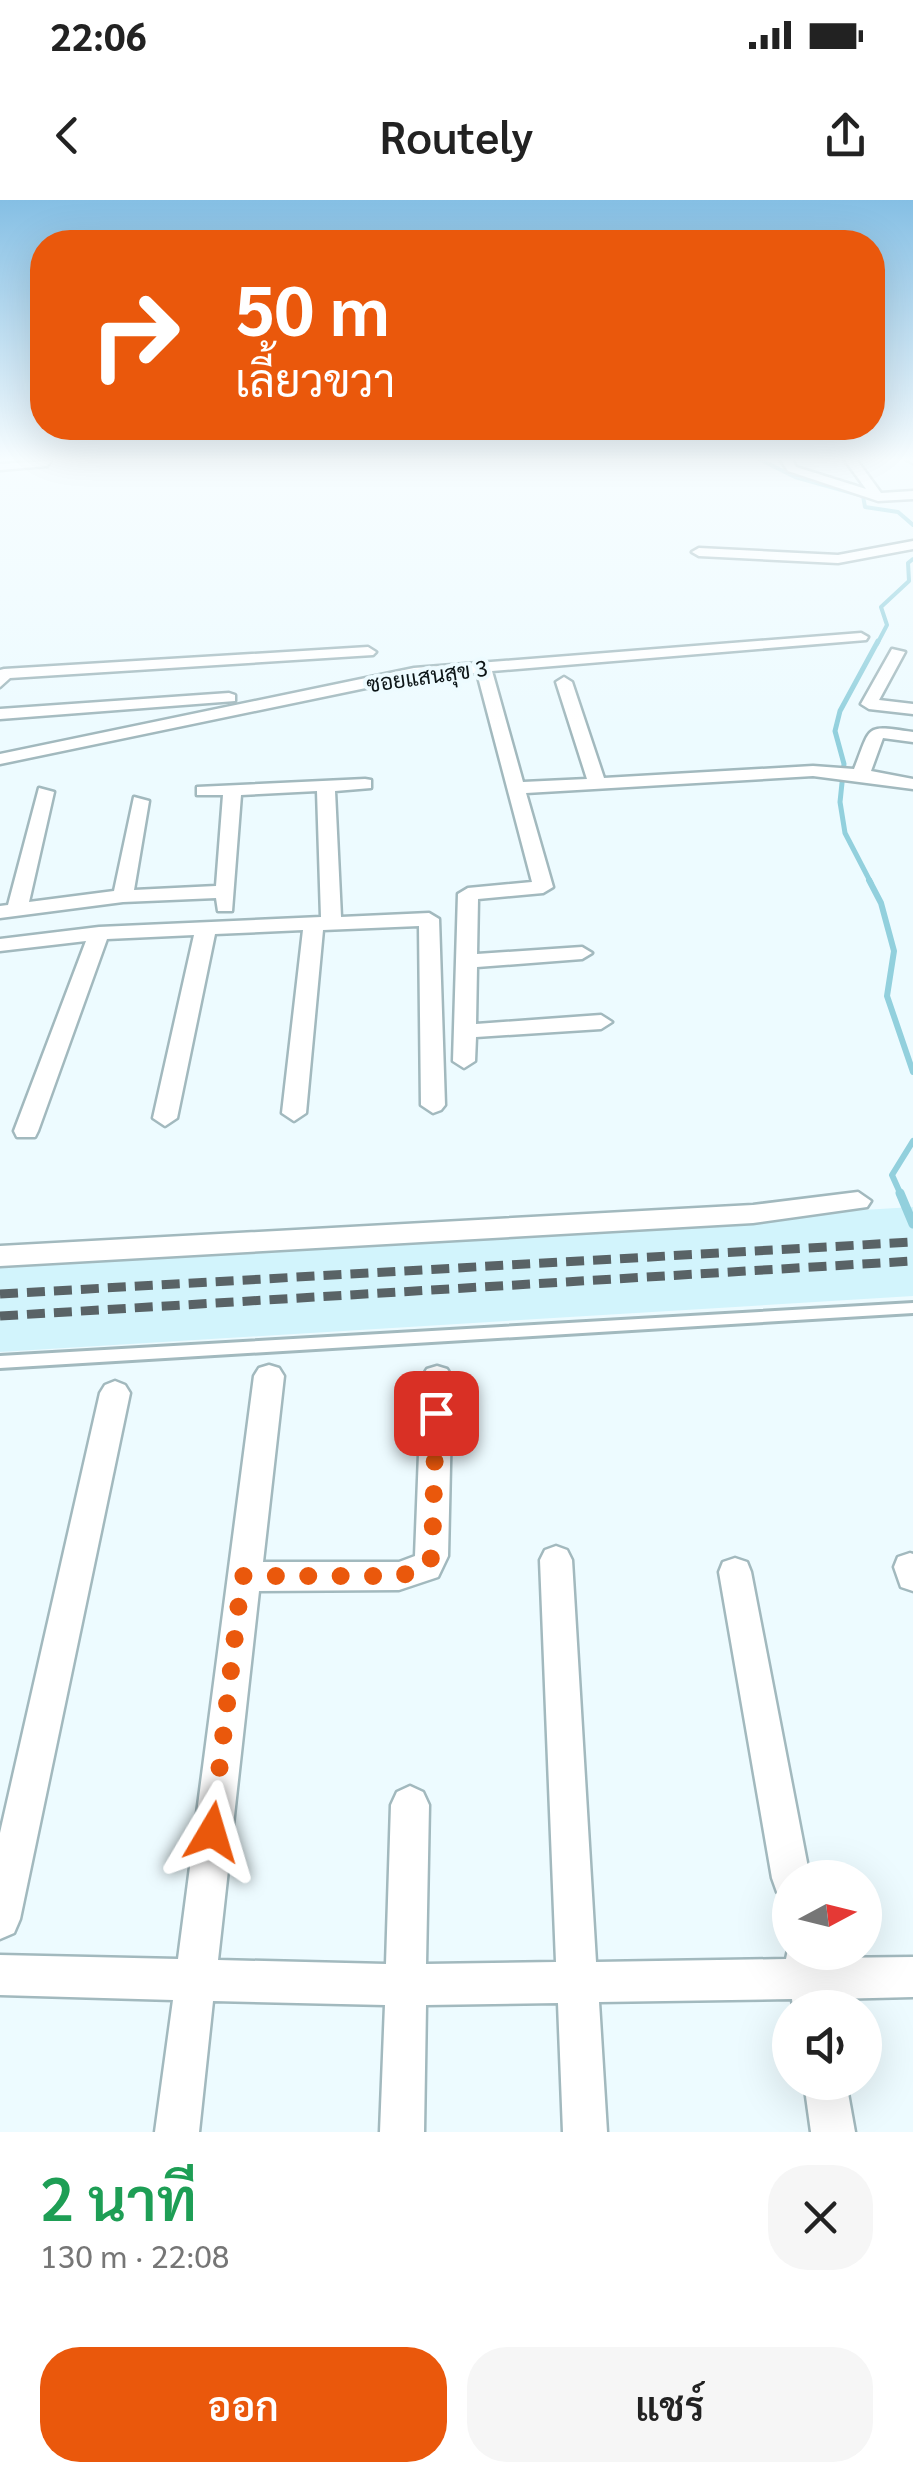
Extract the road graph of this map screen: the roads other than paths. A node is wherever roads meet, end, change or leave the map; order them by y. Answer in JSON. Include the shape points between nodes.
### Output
{"nodes":[{"id":1,"x":891,"y":549,"type":"edge"},
{"id":2,"x":699,"y":552,"type":"dead end"},
{"id":3,"x":861,"y":638,"type":"dead end"},
{"id":4,"x":368,"y":652,"type":"dead end"},
{"id":5,"x":897,"y":652,"type":"dead end"},
{"id":6,"x":243,"y":660,"type":"junction"},
{"id":7,"x":483,"y":668,"type":"junction"},
{"id":8,"x":888,"y":670,"type":"junction"},
{"id":9,"x":913,"y":672,"type":"edge"},
{"id":10,"x":0,"y":682,"type":"edge"},
{"id":11,"x":564,"y":682,"type":"dead end"},
{"id":12,"x":244,"y":703,"type":"junction"},
{"id":13,"x":913,"y":709,"type":"edge"},
{"id":14,"x":0,"y":714,"type":"edge"},
{"id":15,"x":913,"y":738,"type":"edge"},
{"id":16,"x":0,"y":759,"type":"edge"},
{"id":17,"x":858,"y":774,"type":"junction"},
{"id":18,"x":365,"y":784,"type":"dead end"},
{"id":19,"x":597,"y":784,"type":"junction"},
{"id":20,"x":913,"y":784,"type":"edge"},
{"id":21,"x":326,"y":785,"type":"junction"},
{"id":22,"x":516,"y":788,"type":"junction"},
{"id":23,"x":232,"y":790,"type":"junction"},
{"id":24,"x":203,"y":791,"type":"dead end"},
{"id":25,"x":45,"y":792,"type":"dead end"},
{"id":26,"x":140,"y":801,"type":"dead end"},
{"id":27,"x":226,"y":892,"type":"junction"},
{"id":28,"x":123,"y":896,"type":"junction"},
{"id":29,"x":9,"y":911,"type":"edge"},
{"id":30,"x":323,"y":921,"type":"junction"},
{"id":31,"x":215,"y":927,"type":"junction"},
{"id":32,"x":99,"y":934,"type":"junction"},
{"id":33,"x":0,"y":945,"type":"edge"},
{"id":34,"x":582,"y":953,"type":"dead end"},
{"id":35,"x":466,"y":960,"type":"junction"},
{"id":36,"x":601,"y":1022,"type":"dead end"},
{"id":37,"x":465,"y":1031,"type":"junction"},
{"id":38,"x":464,"y":1061,"type":"dead end"},
{"id":39,"x":433,"y":1105,"type":"dead end"},
{"id":40,"x":294,"y":1113,"type":"dead end"},
{"id":41,"x":165,"y":1118,"type":"dead end"},
{"id":42,"x":26,"y":1130,"type":"dead end"},
{"id":43,"x":858,"y":1201,"type":"dead end"},
{"id":44,"x":0,"y":1256,"type":"edge"},
{"id":45,"x":913,"y":1308,"type":"edge"},
{"id":46,"x":0,"y":1362,"type":"edge"},
{"id":47,"x":269,"y":1376,"type":"dead end"},
{"id":48,"x":438,"y":1377,"type":"dead end"},
{"id":49,"x":115,"y":1393,"type":"dead end"},
{"id":50,"x":556,"y":1560,"type":"dead end"},
{"id":51,"x":736,"y":1572,"type":"dead end"},
{"id":52,"x":242,"y":1576,"type":"junction"},
{"id":53,"x":410,"y":1806,"type":"dead end"},
{"id":54,"x":788,"y":1860,"type":"edge"},
{"id":55,"x":0,"y":1919,"type":"edge"},
{"id":56,"x":0,"y":1975,"type":"edge"},
{"id":57,"x":913,"y":1977,"type":"edge"},
{"id":58,"x":195,"y":1978,"type":"junction"},
{"id":59,"x":809,"y":1979,"type":"edge"},
{"id":60,"x":574,"y":1980,"type":"junction"},
{"id":61,"x":404,"y":1985,"type":"junction"},
{"id":62,"x":829,"y":2100,"type":"edge"},
{"id":63,"x":177,"y":2132,"type":"edge"},
{"id":64,"x":402,"y":2132,"type":"edge"},
{"id":65,"x":585,"y":2132,"type":"edge"},
{"id":66,"x":833,"y":2132,"type":"edge"}],
"edges":[{"from":1,"to":2,"type":"street","via":[[838,559]]},
{"from":3,"to":7,"type":"street","name":"ซอยแสนสุข 3"},
{"from":4,"to":6,"type":"street"},
{"from":5,"to":8,"type":"street"},
{"from":6,"to":10,"type":"street","via":[[4,674]]},
{"from":6,"to":12,"type":"street"},
{"from":7,"to":12,"type":"street","name":"ซอยแสนสุข 3","via":[[414,673]]},
{"from":7,"to":22,"type":"street"},
{"from":8,"to":9,"type":"street"},
{"from":8,"to":13,"type":"street","via":[[869,704]]},
{"from":11,"to":19,"type":"street"},
{"from":12,"to":14,"type":"street"},
{"from":12,"to":16,"type":"street","name":"ซอยแสนสุข 3"},
{"from":15,"to":17,"type":"street","via":[[878,732]]},
{"from":17,"to":19,"type":"street"},
{"from":17,"to":20,"type":"street"},
{"from":18,"to":21,"type":"street"},
{"from":19,"to":22,"type":"street"},
{"from":21,"to":23,"type":"street"},
{"from":21,"to":30,"type":"street"},
{"from":22,"to":35,"type":"street","via":[[543,887],[468,894]]},
{"from":23,"to":24,"type":"street"},
{"from":23,"to":27,"type":"street"},
{"from":25,"to":29,"type":"street"},
{"from":26,"to":28,"type":"street"},
{"from":27,"to":28,"type":"street"},
{"from":27,"to":31,"type":"street"},
{"from":28,"to":29,"type":"street"},
{"from":30,"to":31,"type":"street"},
{"from":30,"to":39,"type":"street","via":[[429,919]]},
{"from":30,"to":40,"type":"street"},
{"from":31,"to":32,"type":"street"},
{"from":31,"to":41,"type":"street"},
{"from":32,"to":33,"type":"street"},
{"from":32,"to":42,"type":"street"},
{"from":34,"to":35,"type":"street"},
{"from":35,"to":37,"type":"street"},
{"from":36,"to":37,"type":"street"},
{"from":37,"to":38,"type":"street"},
{"from":43,"to":44,"type":"street","via":[[734,1216]]},
{"from":45,"to":46,"type":"lane"},
{"from":47,"to":52,"type":"street"},
{"from":48,"to":52,"type":"street","via":[[432,1556],[426,1568],[399,1576]]},
{"from":49,"to":55,"type":"street"},
{"from":50,"to":60,"type":"street"},
{"from":51,"to":54,"type":"street"},
{"from":52,"to":58,"type":"street"},
{"from":53,"to":61,"type":"street"},
{"from":56,"to":58,"type":"street"},
{"from":57,"to":59,"type":"street"},
{"from":58,"to":61,"type":"street"},
{"from":58,"to":63,"type":"street"},
{"from":59,"to":60,"type":"street"},
{"from":60,"to":61,"type":"street"},
{"from":60,"to":65,"type":"street"},
{"from":61,"to":64,"type":"street"},
{"from":62,"to":66,"type":"street"}]}
